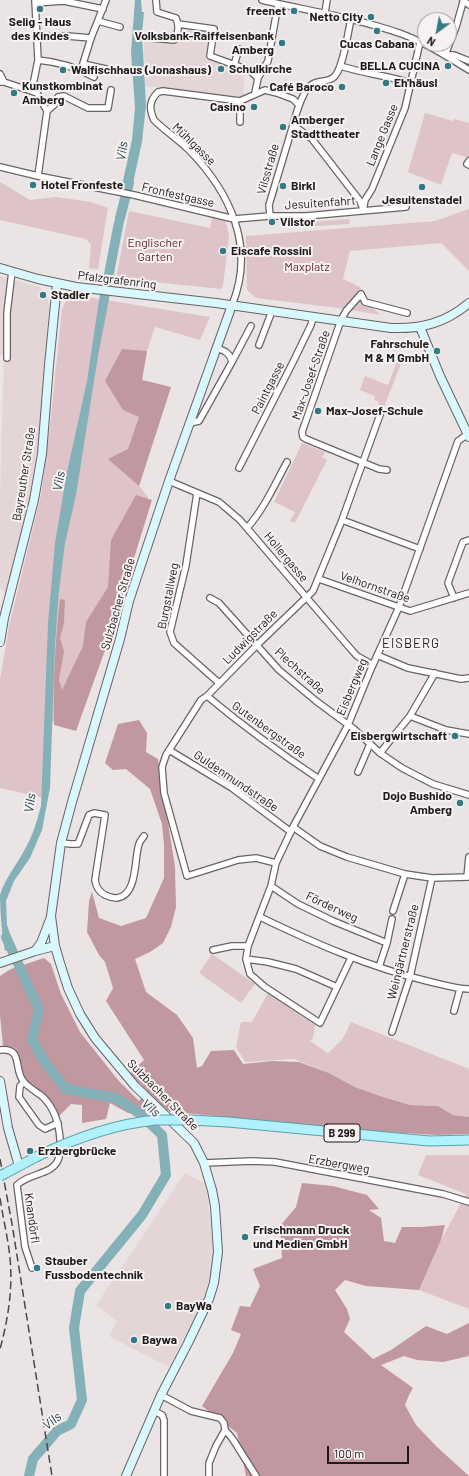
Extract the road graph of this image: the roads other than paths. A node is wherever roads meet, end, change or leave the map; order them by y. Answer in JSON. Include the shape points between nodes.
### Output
{"nodes":[{"id":1,"x":106,"y":0,"type":"edge"},
{"id":2,"x":156,"y":0,"type":"edge"},
{"id":3,"x":262,"y":0,"type":"edge"},
{"id":4,"x":327,"y":0,"type":"edge"},
{"id":5,"x":463,"y":1,"type":"edge"},
{"id":6,"x":35,"y":2,"type":"edge"},
{"id":7,"x":278,"y":4,"type":"junction"},
{"id":8,"x":469,"y":5,"type":"edge"},
{"id":9,"x":103,"y":9,"type":"junction"},
{"id":10,"x":325,"y":13,"type":"junction"},
{"id":11,"x":351,"y":19,"type":"junction"},
{"id":12,"x":98,"y":22,"type":"junction"},
{"id":13,"x":178,"y":24,"type":"junction"},
{"id":14,"x":120,"y":27,"type":"dead end"},
{"id":15,"x":37,"y":37,"type":"junction"},
{"id":16,"x":91,"y":38,"type":"junction"},
{"id":17,"x":151,"y":38,"type":"dead end"},
{"id":18,"x":417,"y":41,"type":"edge"},
{"id":19,"x":239,"y":49,"type":"dead end"},
{"id":20,"x":418,"y":52,"type":"edge"},
{"id":21,"x":440,"y":52,"type":"edge"},
{"id":22,"x":446,"y":55,"type":"junction"},
{"id":23,"x":38,"y":60,"type":"junction"},
{"id":24,"x":469,"y":60,"type":"edge"},
{"id":25,"x":234,"y":64,"type":"junction"},
{"id":26,"x":340,"y":66,"type":"junction"},
{"id":27,"x":82,"y":67,"type":"junction"},
{"id":28,"x":106,"y":69,"type":"dead end"},
{"id":29,"x":469,"y":70,"type":"edge"},
{"id":30,"x":0,"y":74,"type":"edge"},
{"id":31,"x":94,"y":77,"type":"dead end"},
{"id":32,"x":258,"y":78,"type":"junction"},
{"id":33,"x":2,"y":82,"type":"edge"},
{"id":34,"x":411,"y":83,"type":"junction"},
{"id":35,"x":32,"y":90,"type":"junction"},
{"id":36,"x":111,"y":90,"type":"dead end"},
{"id":37,"x":255,"y":93,"type":"junction"},
{"id":38,"x":240,"y":102,"type":"junction"},
{"id":39,"x":299,"y":105,"type":"junction"},
{"id":40,"x":47,"y":111,"type":"junction"},
{"id":41,"x":240,"y":122,"type":"dead end"},
{"id":42,"x":293,"y":125,"type":"junction"},
{"id":43,"x":469,"y":160,"type":"edge"},
{"id":44,"x":469,"y":165,"type":"edge"},
{"id":45,"x":0,"y":167,"type":"edge"},
{"id":46,"x":38,"y":176,"type":"junction"},
{"id":47,"x":406,"y":207,"type":"dead end"},
{"id":48,"x":363,"y":211,"type":"junction"},
{"id":49,"x":270,"y":216,"type":"junction"},
{"id":50,"x":234,"y":219,"type":"junction"},
{"id":51,"x":0,"y":268,"type":"edge"},
{"id":52,"x":12,"y":271,"type":"junction"},
{"id":53,"x":58,"y":284,"type":"junction"},
{"id":54,"x":469,"y":303,"type":"edge"},
{"id":55,"x":232,"y":305,"type":"junction"},
{"id":56,"x":272,"y":312,"type":"junction"},
{"id":57,"x":407,"y":313,"type":"dead end"},
{"id":58,"x":314,"y":317,"type":"junction"},
{"id":59,"x":341,"y":320,"type":"junction"},
{"id":60,"x":251,"y":326,"type":"dead end"},
{"id":61,"x":420,"y":327,"type":"junction"},
{"id":62,"x":259,"y":345,"type":"dead end"},
{"id":63,"x":217,"y":348,"type":"junction"},
{"id":64,"x":7,"y":358,"type":"dead end"},
{"id":65,"x":232,"y":362,"type":"junction"},
{"id":66,"x":381,"y":412,"type":"dead end"},
{"id":67,"x":190,"y":423,"type":"junction"},
{"id":68,"x":468,"y":436,"type":"edge"},
{"id":69,"x":287,"y":462,"type":"dead end"},
{"id":70,"x":362,"y":462,"type":"junction"},
{"id":71,"x":239,"y":468,"type":"dead end"},
{"id":72,"x":388,"y":470,"type":"dead end"},
{"id":73,"x":169,"y":481,"type":"junction"},
{"id":74,"x":197,"y":493,"type":"junction"},
{"id":75,"x":342,"y":520,"type":"junction"},
{"id":76,"x":247,"y":528,"type":"junction"},
{"id":77,"x":469,"y":540,"type":"edge"},
{"id":78,"x":420,"y":549,"type":"junction"},
{"id":79,"x":319,"y":579,"type":"junction"},
{"id":80,"x":469,"y":593,"type":"edge"},
{"id":81,"x":306,"y":597,"type":"junction"},
{"id":82,"x":210,"y":598,"type":"dead end"},
{"id":83,"x":454,"y":598,"type":"junction"},
{"id":84,"x":399,"y":607,"type":"junction"},
{"id":85,"x":0,"y":642,"type":"edge"},
{"id":86,"x":257,"y":645,"type":"junction"},
{"id":87,"x":377,"y":656,"type":"junction"},
{"id":88,"x":373,"y":665,"type":"junction"},
{"id":89,"x":435,"y":673,"type":"junction"},
{"id":90,"x":469,"y":678,"type":"edge"},
{"id":91,"x":219,"y":683,"type":"junction"},
{"id":92,"x":207,"y":696,"type":"junction"},
{"id":93,"x":410,"y":716,"type":"junction"},
{"id":94,"x":348,"y":725,"type":"junction"},
{"id":95,"x":469,"y":734,"type":"edge"},
{"id":96,"x":370,"y":744,"type":"junction"},
{"id":97,"x":169,"y":750,"type":"junction"},
{"id":98,"x":380,"y":753,"type":"junction"},
{"id":99,"x":358,"y":772,"type":"dead end"},
{"id":100,"x":319,"y":779,"type":"junction"},
{"id":101,"x":469,"y":795,"type":"edge"},
{"id":102,"x":292,"y":830,"type":"junction"},
{"id":103,"x":144,"y":836,"type":"dead end"},
{"id":104,"x":61,"y":843,"type":"junction"},
{"id":105,"x":469,"y":857,"type":"edge"},
{"id":106,"x":276,"y":863,"type":"junction"},
{"id":107,"x":404,"y":874,"type":"junction"},
{"id":108,"x":468,"y":877,"type":"edge"},
{"id":109,"x":432,"y":878,"type":"junction"},
{"id":110,"x":271,"y":886,"type":"junction"},
{"id":111,"x":393,"y":911,"type":"dead end"},
{"id":112,"x":51,"y":916,"type":"junction"},
{"id":113,"x":260,"y":917,"type":"junction"},
{"id":114,"x":392,"y":919,"type":"dead end"},
{"id":115,"x":387,"y":943,"type":"junction"},
{"id":116,"x":43,"y":945,"type":"junction"},
{"id":117,"x":55,"y":946,"type":"junction"},
{"id":118,"x":248,"y":946,"type":"junction"},
{"id":119,"x":213,"y":950,"type":"dead end"},
{"id":120,"x":350,"y":958,"type":"junction"},
{"id":121,"x":246,"y":960,"type":"junction"},
{"id":122,"x":0,"y":963,"type":"edge"},
{"id":123,"x":379,"y":967,"type":"junction"},
{"id":124,"x":410,"y":977,"type":"junction"},
{"id":125,"x":337,"y":987,"type":"junction"},
{"id":126,"x":460,"y":989,"type":"junction"},
{"id":127,"x":469,"y":990,"type":"edge"},
{"id":128,"x":454,"y":1011,"type":"dead end"},
{"id":129,"x":392,"y":1032,"type":"dead end"},
{"id":130,"x":0,"y":1050,"type":"edge"},
{"id":131,"x":0,"y":1081,"type":"edge"},
{"id":132,"x":24,"y":1082,"type":"junction"},
{"id":133,"x":58,"y":1123,"type":"junction"},
{"id":134,"x":469,"y":1140,"type":"edge"},
{"id":135,"x":204,"y":1163,"type":"junction"},
{"id":136,"x":19,"y":1166,"type":"junction"},
{"id":137,"x":3,"y":1174,"type":"edge"},
{"id":138,"x":469,"y":1202,"type":"edge"},
{"id":139,"x":32,"y":1268,"type":"dead end"},
{"id":140,"x":161,"y":1395,"type":"junction"},
{"id":141,"x":154,"y":1411,"type":"junction"},
{"id":142,"x":225,"y":1430,"type":"junction"},
{"id":143,"x":126,"y":1476,"type":"edge"},
{"id":144,"x":164,"y":1476,"type":"edge"},
{"id":145,"x":209,"y":1476,"type":"edge"},
{"id":146,"x":256,"y":1476,"type":"edge"}],
"edges":[{"from":1,"to":9,"type":"street"},
{"from":2,"to":13,"type":"street","via":[[157,12],[176,18]]},
{"from":3,"to":7,"type":"street"},
{"from":4,"to":10,"type":"street"},
{"from":5,"to":8,"type":"street"},
{"from":5,"to":22,"type":"street"},
{"from":6,"to":9,"type":"street","via":[[64,1]]},
{"from":6,"to":15,"type":"street"},
{"from":7,"to":10,"type":"street"},
{"from":7,"to":32,"type":"street","via":[[268,61]]},
{"from":9,"to":12,"type":"street"},
{"from":10,"to":11,"type":"street"},
{"from":11,"to":18,"type":"street"},
{"from":11,"to":26,"type":"street"},
{"from":12,"to":14,"type":"street"},
{"from":12,"to":16,"type":"street"},
{"from":13,"to":17,"type":"street","via":[[174,40]]},
{"from":13,"to":25,"type":"street","via":[[214,29],[210,56]]},
{"from":15,"to":16,"type":"street"},
{"from":15,"to":23,"type":"street"},
{"from":16,"to":27,"type":"street"},
{"from":19,"to":25,"type":"street"},
{"from":20,"to":34,"type":"street","name":"Lange Gasse"},
{"from":21,"to":22,"type":"street"},
{"from":22,"to":24,"type":"street"},
{"from":22,"to":29,"type":"street"},
{"from":23,"to":27,"type":"street"},
{"from":23,"to":35,"type":"street"},
{"from":25,"to":32,"type":"street","via":[[249,70]]},
{"from":26,"to":34,"type":"street"},
{"from":26,"to":39,"type":"street","name":"Vilsstraße","via":[[330,80],[310,85]]},
{"from":27,"to":28,"type":"street"},
{"from":27,"to":31,"type":"street"},
{"from":30,"to":33,"type":"street"},
{"from":32,"to":37,"type":"street"},
{"from":33,"to":35,"type":"street"},
{"from":34,"to":48,"type":"street","name":"Lange Gasse","via":[[405,108],[372,189],[365,200]]},
{"from":35,"to":40,"type":"street","via":[[41,97]]},
{"from":36,"to":40,"type":"street","via":[[108,108],[88,108],[64,96],[58,98]]},
{"from":37,"to":38,"type":"street"},
{"from":37,"to":39,"type":"street","via":[[265,90],[277,93],[293,99]]},
{"from":38,"to":41,"type":"street"},
{"from":38,"to":50,"type":"street","name":"Mühlgasse","via":[[163,91],[158,92],[151,102],[154,120],[188,149],[210,174]]},
{"from":39,"to":42,"type":"street","name":"Vilsstraße"},
{"from":40,"to":46,"type":"street"},
{"from":42,"to":48,"type":"street","via":[[312,139],[360,201]]},
{"from":42,"to":49,"type":"street","name":"Vilsstraße","via":[[269,205]]},
{"from":43,"to":44,"type":"street"},
{"from":45,"to":46,"type":"street","name":"Fronfestgasse"},
{"from":46,"to":50,"type":"street","name":"Fronfestgasse","via":[[134,195]]},
{"from":47,"to":48,"type":"street","name":"Jesuitenfahrt"},
{"from":48,"to":49,"type":"street","name":"Jesuitenfahrt"},
{"from":49,"to":50,"type":"street","name":"Jesuitenfahrt"},
{"from":50,"to":55,"type":"street","name":"Mühlgasse","via":[[240,240],[241,266],[240,286]]},
{"from":51,"to":52,"type":"main road","name":"Pfalzgrafenring"},
{"from":52,"to":53,"type":"main road","name":"Pfalzgrafenring"},
{"from":52,"to":64,"type":"street"},
{"from":53,"to":55,"type":"main road","name":"Pfalzgrafenring"},
{"from":53,"to":85,"type":"main road","name":"Bayreuther Straße","via":[[34,500]]},
{"from":54,"to":61,"type":"main road","name":"Pfalzgrafenring","via":[[447,319]]},
{"from":55,"to":56,"type":"main road","name":"Pfalzgrafenring"},
{"from":55,"to":63,"type":"main road","name":"Sulzbacher Straße"},
{"from":56,"to":58,"type":"main road","name":"Pfalzgrafenring"},
{"from":56,"to":62,"type":"street"},
{"from":57,"to":59,"type":"street","name":"Max-Josef-Straße","via":[[364,302],[361,294]]},
{"from":58,"to":59,"type":"main road","name":"Pfalzgrafenring"},
{"from":58,"to":71,"type":"street","name":"Paintgasse"},
{"from":59,"to":61,"type":"main road","name":"Pfalzgrafenring","via":[[391,328]]},
{"from":59,"to":70,"type":"street","name":"Max-Josef-Straße","via":[[302,432],[306,439]]},
{"from":60,"to":65,"type":"street"},
{"from":61,"to":68,"type":"main road"},
{"from":63,"to":65,"type":"street","via":[[231,356]]},
{"from":63,"to":67,"type":"main road","name":"Sulzbacher Straße"},
{"from":65,"to":67,"type":"street","via":[[199,421]]},
{"from":66,"to":70,"type":"street","name":"Ludwigstraße"},
{"from":67,"to":73,"type":"main road","name":"Sulzbacher Straße"},
{"from":68,"to":78,"type":"street","name":"Eisbergweg","via":[[458,442]]},
{"from":69,"to":76,"type":"street","via":[[254,521]]},
{"from":70,"to":72,"type":"street"},
{"from":70,"to":75,"type":"street","name":"Ludwigstraße"},
{"from":73,"to":74,"type":"street","name":"Hollergasse"},
{"from":73,"to":104,"type":"main road","name":"Sulzbacher Straße","via":[[129,601]]},
{"from":74,"to":76,"type":"street","name":"Hollergasse","via":[[219,502]]},
{"from":74,"to":91,"type":"street","name":"Burgstallweg","via":[[186,564],[170,632],[174,643]]},
{"from":75,"to":78,"type":"street"},
{"from":75,"to":79,"type":"street","name":"Ludwigstraße"},
{"from":76,"to":81,"type":"street","name":"Hollergasse"},
{"from":77,"to":83,"type":"street","via":[[463,542],[448,583]]},
{"from":78,"to":84,"type":"street","name":"Eisbergweg"},
{"from":79,"to":81,"type":"street","name":"Ludwigstraße","via":[[313,591]]},
{"from":79,"to":84,"type":"street","name":"Velhornstraße"},
{"from":80,"to":83,"type":"street","name":"Velhornstraße"},
{"from":81,"to":86,"type":"street","name":"Ludwigstraße"},
{"from":81,"to":88,"type":"street","name":"Hollergasse","via":[[357,656]]},
{"from":82,"to":86,"type":"street","name":"Plechstraße","via":[[219,603]]},
{"from":83,"to":84,"type":"street","name":"Velhornstraße","via":[[410,611]]},
{"from":84,"to":87,"type":"street","name":"Eisbergweg"},
{"from":86,"to":91,"type":"street","name":"Ludwigstraße"},
{"from":86,"to":94,"type":"street","name":"Plechstraße","via":[[279,670]]},
{"from":87,"to":88,"type":"street","name":"Eisbergweg"},
{"from":87,"to":89,"type":"street","via":[[408,668]]},
{"from":88,"to":94,"type":"street","name":"Eisbergweg"},
{"from":89,"to":90,"type":"street","via":[[461,679]]},
{"from":89,"to":93,"type":"street"},
{"from":91,"to":92,"type":"street","name":"Ludwigstraße"},
{"from":92,"to":97,"type":"street","name":"Ludwigstraße","via":[[201,700]]},
{"from":92,"to":100,"type":"street","name":"Gutenbergstraße","via":[[257,736]]},
{"from":93,"to":95,"type":"street","via":[[446,730]]},
{"from":93,"to":98,"type":"street"},
{"from":94,"to":96,"type":"street","name":"Plechstraße"},
{"from":94,"to":100,"type":"street","name":"Eisbergweg"},
{"from":96,"to":98,"type":"street","name":"Plechstraße"},
{"from":96,"to":99,"type":"street"},
{"from":97,"to":102,"type":"street","name":"Guldenmundstraße","via":[[232,788]]},
{"from":97,"to":106,"type":"street","name":"Ludwigstraße","via":[[162,767],[164,793],[186,876],[238,860],[256,858]]},
{"from":98,"to":101,"type":"street","name":"Plechstraße","via":[[402,768],[434,784]]},
{"from":100,"to":102,"type":"street","name":"Eisbergweg"},
{"from":102,"to":106,"type":"street","name":"Eisbergweg"},
{"from":102,"to":107,"type":"street","name":"Guldenmundstraße","via":[[320,846],[347,857]]},
{"from":103,"to":104,"type":"street","via":[[139,843],[131,886],[125,894],[113,898],[98,889],[95,880],[105,815],[89,815],[78,844]]},
{"from":104,"to":112,"type":"main road","name":"Sulzbacher Straße"},
{"from":105,"to":108,"type":"street"},
{"from":106,"to":110,"type":"street","name":"Eisbergweg"},
{"from":107,"to":109,"type":"street","name":"Guldenmundstraße"},
{"from":107,"to":111,"type":"street"},
{"from":108,"to":109,"type":"street","name":"Guldenmundstraße"},
{"from":109,"to":124,"type":"street","name":"Weingärtnerstraße"},
{"from":110,"to":113,"type":"street","name":"Eisbergweg"},
{"from":110,"to":115,"type":"street","name":"Förderweg","via":[[298,904]]},
{"from":112,"to":116,"type":"main road","name":"Sulzbacher Straße"},
{"from":112,"to":117,"type":"main road","name":"Sulzbacher Straße"},
{"from":113,"to":118,"type":"street","name":"Eisbergweg"},
{"from":113,"to":120,"type":"street"},
{"from":114,"to":115,"type":"street"},
{"from":115,"to":123,"type":"street"},
{"from":116,"to":117,"type":"main road"},
{"from":116,"to":122,"type":"main road","via":[[35,951]]},
{"from":117,"to":135,"type":"main road","name":"Sulzbacher Straße","via":[[68,988],[95,1038],[135,1086],[194,1142]]},
{"from":118,"to":119,"type":"street"},
{"from":118,"to":121,"type":"street","name":"Eisbergweg"},
{"from":120,"to":123,"type":"street"},
{"from":120,"to":125,"type":"street"},
{"from":121,"to":125,"type":"street","via":[[296,969]]},
{"from":121,"to":125,"type":"street","via":[[250,974],[320,1023]]},
{"from":123,"to":124,"type":"street"},
{"from":124,"to":126,"type":"street"},
{"from":124,"to":129,"type":"street","name":"Weingärtnerstraße"},
{"from":126,"to":127,"type":"street"},
{"from":126,"to":128,"type":"street"},
{"from":130,"to":132,"type":"street","via":[[10,1050],[15,1054],[20,1077]]},
{"from":131,"to":136,"type":"main road","via":[[8,1128]]},
{"from":132,"to":133,"type":"street","name":"Knandörfl","via":[[43,1097]]},
{"from":132,"to":133,"type":"street","via":[[20,1086],[19,1097],[39,1125],[45,1129]]},
{"from":133,"to":139,"type":"street","name":"Knandörfl","via":[[58,1160],[50,1170],[21,1181],[18,1185],[25,1247]]},
{"from":134,"to":136,"type":"main road","number":"B 299","bridge":true,"via":[[421,1140],[215,1121],[157,1120],[124,1125],[79,1139]]},
{"from":135,"to":138,"type":"street","name":"Erzbergweg","via":[[275,1162],[443,1194]]},
{"from":135,"to":140,"type":"main road","name":"Sulzbacher Straße","via":[[215,1206],[218,1252],[214,1284],[200,1319]]},
{"from":136,"to":137,"type":"main road","number":"B 299"},
{"from":140,"to":141,"type":"main road","name":"Sulzbacher Straße"},
{"from":140,"to":142,"type":"street","via":[[191,1411],[220,1418]]},
{"from":141,"to":143,"type":"main road","name":"Sulzbacher Straße"},
{"from":141,"to":144,"type":"street","via":[[162,1415],[164,1420]]},
{"from":142,"to":145,"type":"street","via":[[209,1463]]},
{"from":142,"to":146,"type":"street"}]}
